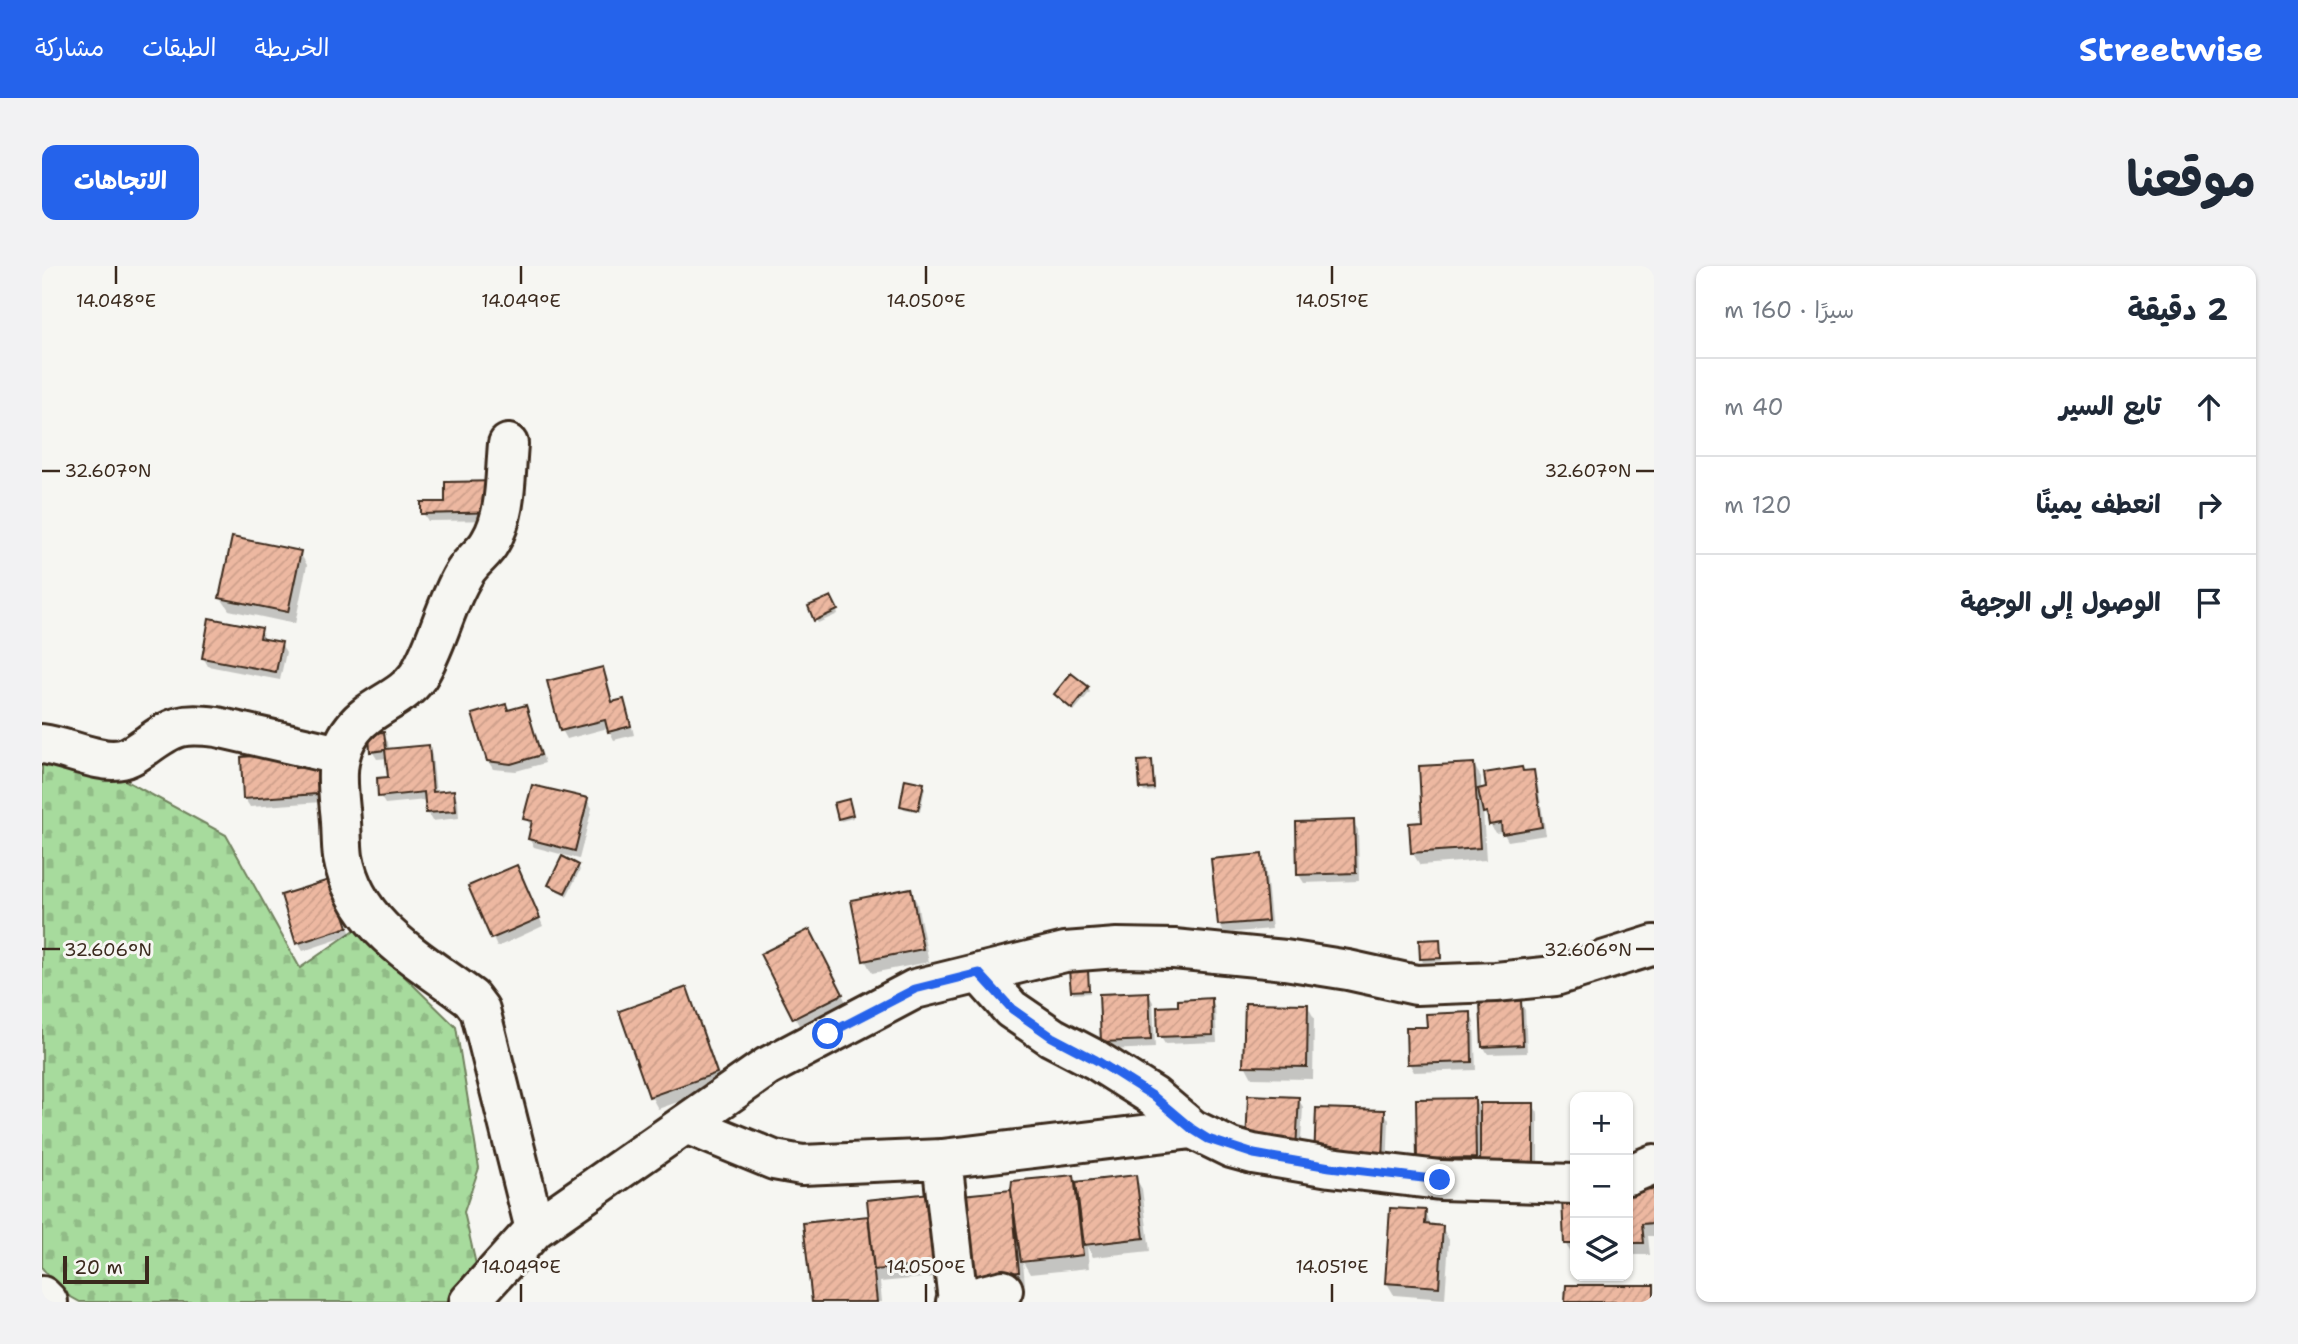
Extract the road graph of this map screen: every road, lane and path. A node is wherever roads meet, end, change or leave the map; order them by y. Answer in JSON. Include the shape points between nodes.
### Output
{"nodes":[{"id":1,"x":508,"y":444,"type":"dead end"},
{"id":2,"x":42,"y":744,"type":"edge"},
{"id":3,"x":340,"y":755,"type":"junction"},
{"id":4,"x":1654,"y":945,"type":"edge"},
{"id":5,"x":979,"y":973,"type":"junction"},
{"id":6,"x":686,"y":1124,"type":"junction"},
{"id":7,"x":1192,"y":1129,"type":"junction"},
{"id":8,"x":942,"y":1159,"type":"junction"},
{"id":9,"x":1654,"y":1164,"type":"edge"},
{"id":10,"x":1633,"y":1173,"type":"edge"},
{"id":11,"x":1570,"y":1184,"type":"edge"},
{"id":12,"x":535,"y":1229,"type":"junction"},
{"id":13,"x":1003,"y":1290,"type":"dead end"},
{"id":14,"x":42,"y":1296,"type":"edge"},
{"id":15,"x":471,"y":1301,"type":"edge"},
{"id":16,"x":48,"y":1302,"type":"edge"},
{"id":17,"x":957,"y":1302,"type":"edge"}],
"edges":[{"from":1,"to":3,"type":"street","via":[[498,524],[491,541],[461,577],[429,656],[407,688],[352,729]]},
{"from":2,"to":3,"type":"street","via":[[119,760],[170,729],[199,725]]},
{"from":3,"to":12,"type":"street","via":[[338,792],[347,871],[369,918],[480,1010]]},
{"from":4,"to":5,"type":"street","via":[[1555,976],[1496,982],[1416,985],[1285,960],[1117,947],[1065,952]]},
{"from":5,"to":6,"type":"street","via":[[904,994],[767,1067]]},
{"from":5,"to":7,"type":"street","via":[[1012,1009],[1153,1096]]},
{"from":6,"to":8,"type":"street","via":[[774,1160],[802,1165]]},
{"from":6,"to":12,"type":"street"},
{"from":7,"to":8,"type":"street"},
{"from":7,"to":11,"type":"street","via":[[1254,1154],[1330,1167],[1440,1180]]},
{"from":8,"to":17,"type":"street"},
{"from":9,"to":10,"type":"street"},
{"from":12,"to":15,"type":"street"},
{"from":13,"to":17,"type":"street"},
{"from":14,"to":16,"type":"street"}]}
